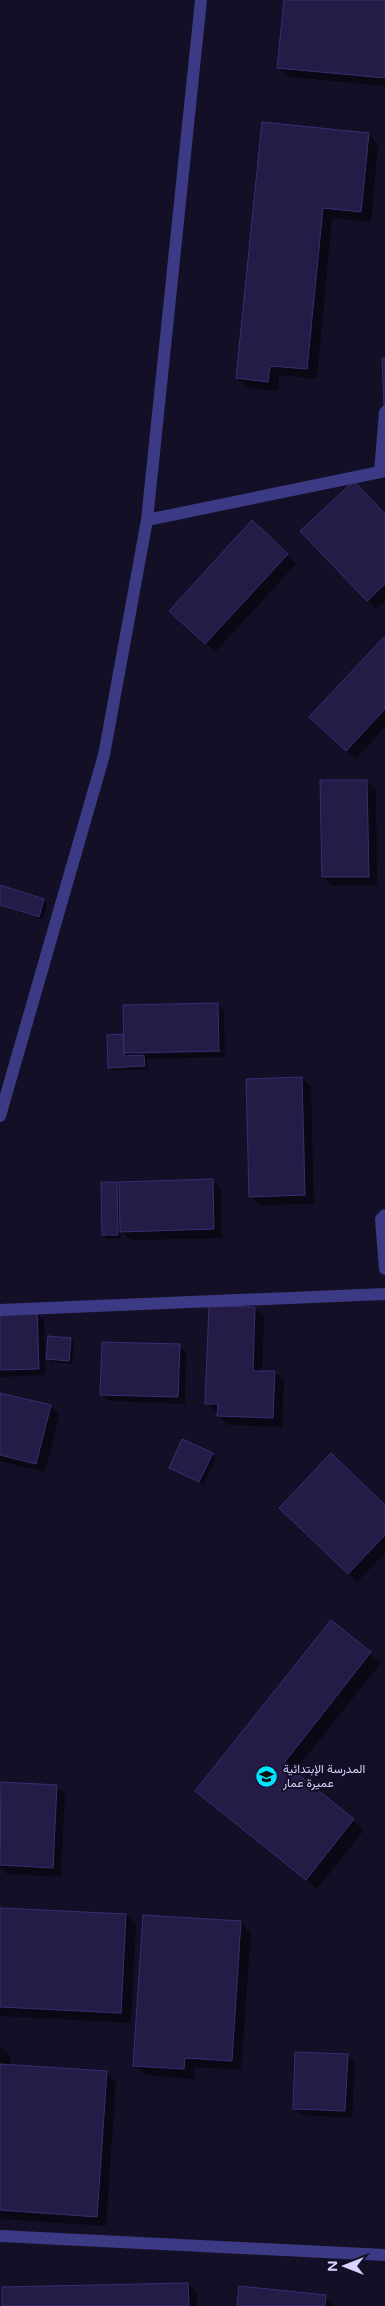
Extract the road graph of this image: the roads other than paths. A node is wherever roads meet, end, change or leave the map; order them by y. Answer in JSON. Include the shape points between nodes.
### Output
{"nodes":[{"id":1,"x":201,"y":0,"type":"edge"},
{"id":2,"x":385,"y":412,"type":"edge"},
{"id":3,"x":383,"y":471,"type":"edge"},
{"id":4,"x":147,"y":520,"type":"junction"},
{"id":5,"x":0,"y":1116,"type":"edge"},
{"id":6,"x":385,"y":1214,"type":"edge"},
{"id":7,"x":385,"y":1269,"type":"edge"},
{"id":8,"x":385,"y":1294,"type":"edge"},
{"id":9,"x":0,"y":1310,"type":"edge"},
{"id":10,"x":0,"y":2236,"type":"edge"},
{"id":11,"x":385,"y":2255,"type":"edge"}],
"edges":[{"from":1,"to":4,"type":"street"},
{"from":2,"to":3,"type":"street"},
{"from":3,"to":4,"type":"street"},
{"from":4,"to":5,"type":"street","via":[[104,755]]},
{"from":6,"to":7,"type":"street","via":[[382,1219]]},
{"from":8,"to":9,"type":"street"},
{"from":10,"to":11,"type":"street"}]}
